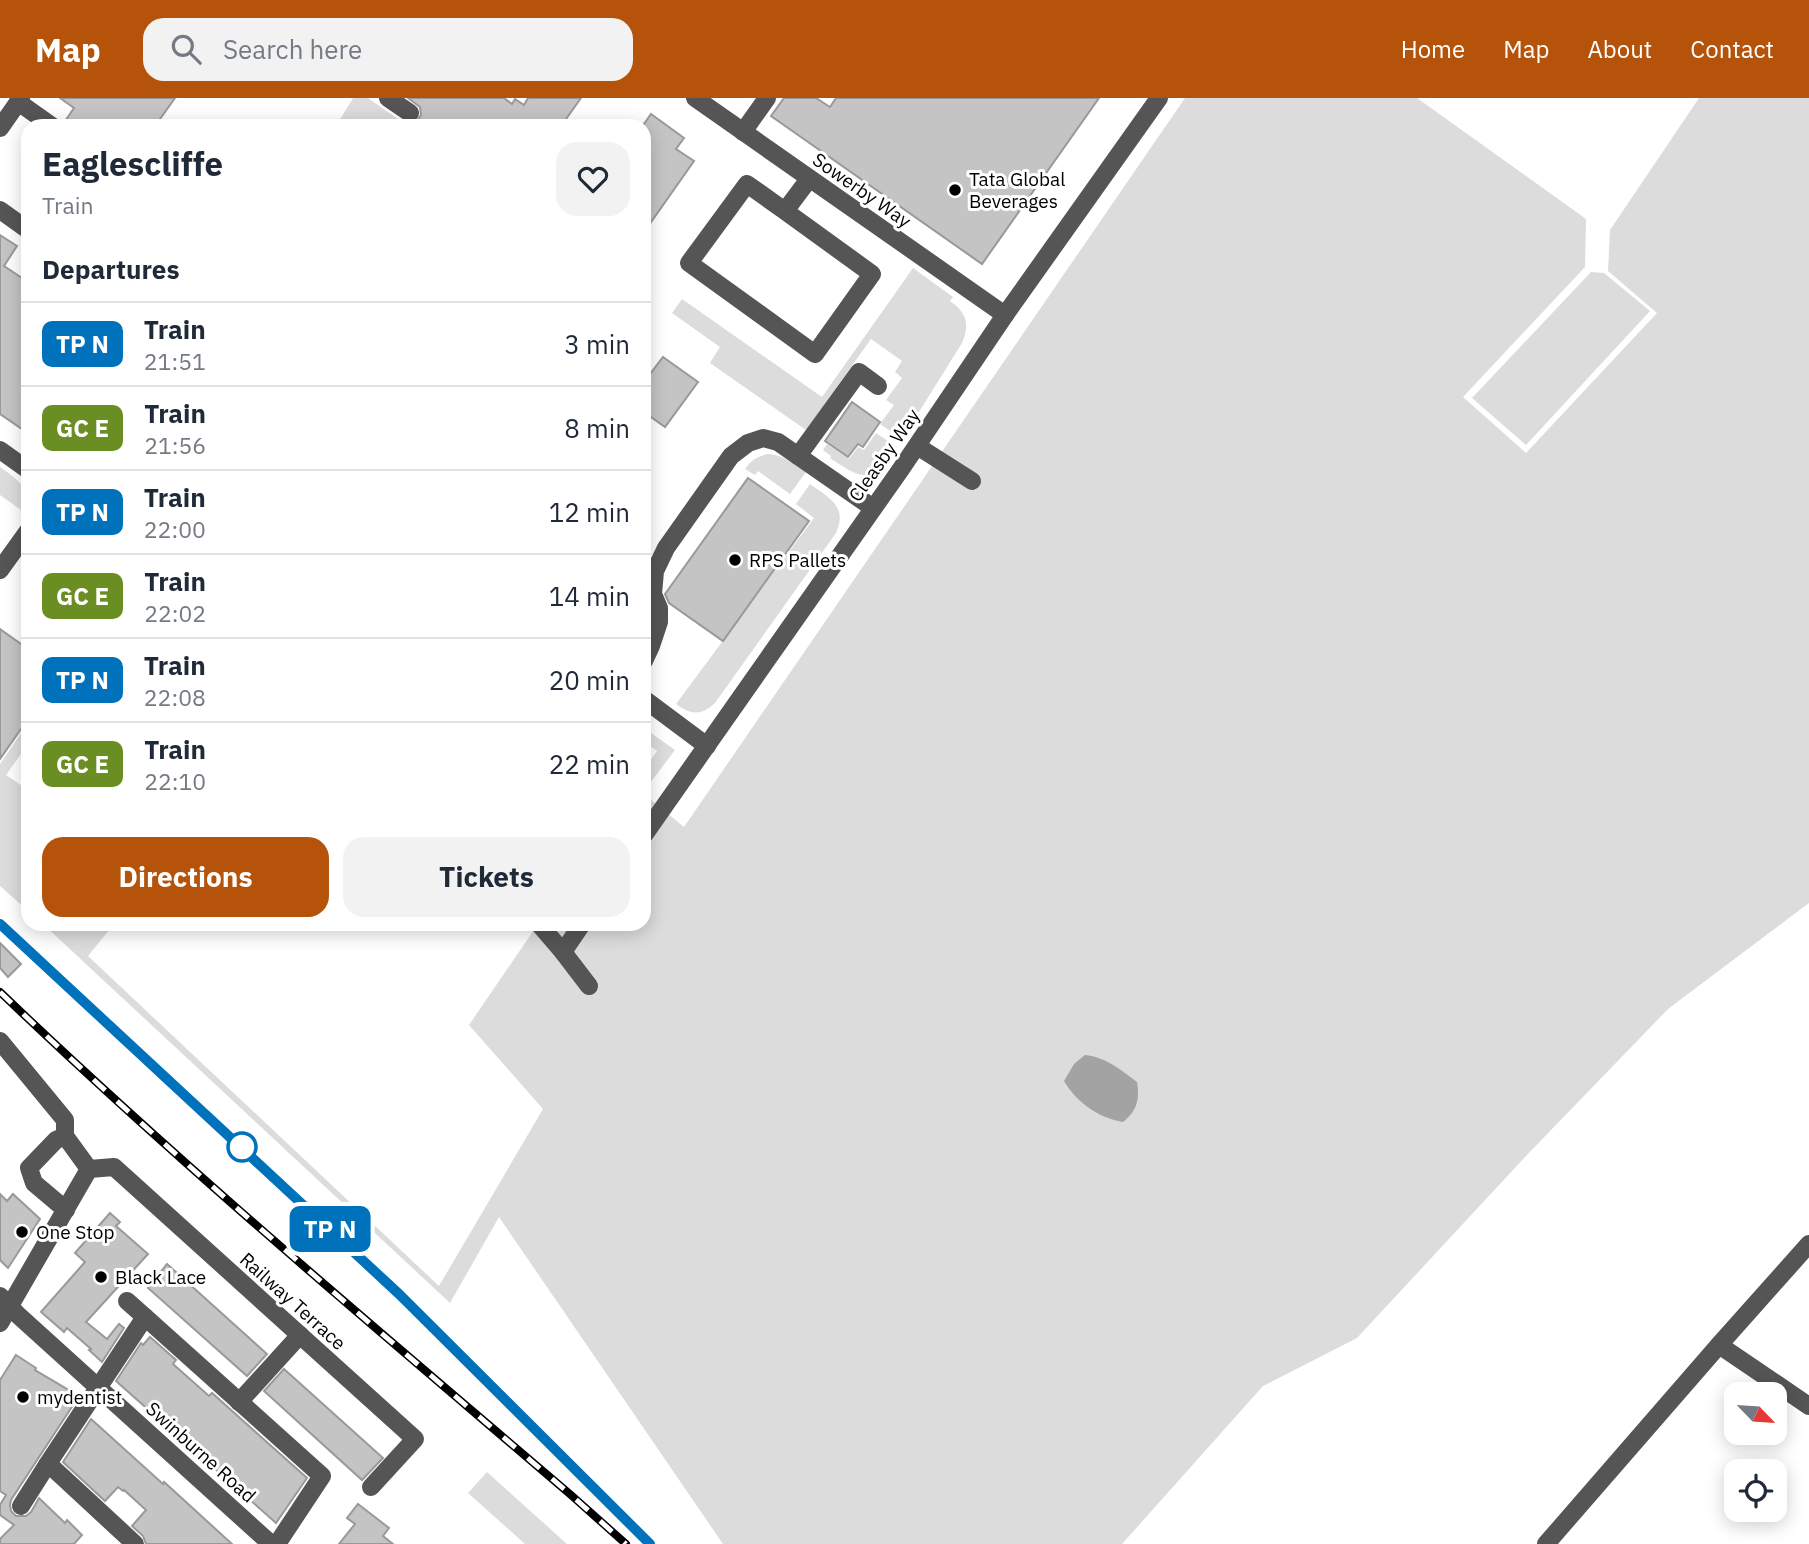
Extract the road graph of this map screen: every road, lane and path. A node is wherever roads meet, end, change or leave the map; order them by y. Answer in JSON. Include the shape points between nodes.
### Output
{"nodes":[{"id":1,"x":388,"y":98,"type":"edge"},
{"id":2,"x":695,"y":98,"type":"edge"},
{"id":3,"x":767,"y":98,"type":"edge"},
{"id":4,"x":1159,"y":98,"type":"edge"},
{"id":5,"x":20,"y":100,"type":"edge"},
{"id":6,"x":410,"y":113,"type":"dead end"},
{"id":7,"x":43,"y":119,"type":"edge"},
{"id":8,"x":0,"y":128,"type":"edge"},
{"id":9,"x":743,"y":132,"type":"junction"},
{"id":10,"x":809,"y":178,"type":"junction"},
{"id":11,"x":0,"y":210,"type":"edge"},
{"id":12,"x":785,"y":211,"type":"junction"},
{"id":13,"x":21,"y":225,"type":"edge"},
{"id":14,"x":1005,"y":315,"type":"junction"},
{"id":15,"x":878,"y":386,"type":"dead end"},
{"id":16,"x":917,"y":446,"type":"junction"},
{"id":17,"x":0,"y":450,"type":"edge"},
{"id":18,"x":798,"y":456,"type":"junction"},
{"id":19,"x":21,"y":465,"type":"edge"},
{"id":20,"x":972,"y":481,"type":"dead end"},
{"id":21,"x":873,"y":508,"type":"junction"},
{"id":22,"x":21,"y":541,"type":"edge"},
{"id":23,"x":0,"y":570,"type":"edge"},
{"id":24,"x":651,"y":648,"type":"edge"},
{"id":25,"x":651,"y":704,"type":"edge"},
{"id":26,"x":707,"y":746,"type":"junction"},
{"id":27,"x":651,"y":825,"type":"edge"},
{"id":28,"x":545,"y":931,"type":"edge"},
{"id":29,"x":577,"y":931,"type":"edge"},
{"id":30,"x":562,"y":952,"type":"junction"},
{"id":31,"x":589,"y":986,"type":"dead end"},
{"id":32,"x":0,"y":1041,"type":"edge"},
{"id":33,"x":65,"y":1136,"type":"junction"},
{"id":34,"x":89,"y":1169,"type":"junction"},
{"id":35,"x":66,"y":1210,"type":"junction"},
{"id":36,"x":1809,"y":1244,"type":"edge"},
{"id":37,"x":5,"y":1301,"type":"edge"},
{"id":38,"x":127,"y":1301,"type":"dead end"},
{"id":39,"x":145,"y":1317,"type":"junction"},
{"id":40,"x":0,"y":1323,"type":"edge"},
{"id":41,"x":300,"y":1335,"type":"junction"},
{"id":42,"x":1719,"y":1345,"type":"junction"},
{"id":43,"x":97,"y":1386,"type":"junction"},
{"id":44,"x":239,"y":1402,"type":"junction"},
{"id":45,"x":1809,"y":1406,"type":"edge"},
{"id":46,"x":47,"y":1465,"type":"junction"},
{"id":47,"x":371,"y":1487,"type":"dead end"},
{"id":48,"x":21,"y":1506,"type":"dead end"},
{"id":49,"x":135,"y":1544,"type":"edge"},
{"id":50,"x":271,"y":1544,"type":"edge"},
{"id":51,"x":277,"y":1544,"type":"edge"},
{"id":52,"x":1546,"y":1544,"type":"edge"}],
"edges":[{"from":1,"to":6,"type":"street"},
{"from":2,"to":9,"type":"street","name":"Sowerby Way"},
{"from":3,"to":9,"type":"street"},
{"from":4,"to":14,"type":"street","name":"Cleasby Way"},
{"from":5,"to":7,"type":"street"},
{"from":5,"to":8,"type":"street"},
{"from":9,"to":10,"type":"street","name":"Sowerby Way"},
{"from":10,"to":12,"type":"street"},
{"from":10,"to":14,"type":"street","name":"Sowerby Way"},
{"from":11,"to":13,"type":"street"},
{"from":12,"to":12,"type":"street","via":[[872,274],[815,354],[689,263],[747,184]]},
{"from":14,"to":16,"type":"street","name":"Cleasby Way"},
{"from":15,"to":18,"type":"street","via":[[859,372]]},
{"from":16,"to":20,"type":"street"},
{"from":16,"to":21,"type":"street","name":"Cleasby Way"},
{"from":17,"to":19,"type":"street"},
{"from":18,"to":21,"type":"street"},
{"from":18,"to":24,"type":"street","via":[[763,438],[731,456],[666,548],[655,571],[653,594],[659,622]]},
{"from":21,"to":26,"type":"street","name":"Cleasby Way"},
{"from":22,"to":23,"type":"street"},
{"from":25,"to":26,"type":"street"},
{"from":26,"to":27,"type":"street","name":"Cleasby Way"},
{"from":28,"to":30,"type":"street"},
{"from":29,"to":30,"type":"street"},
{"from":30,"to":31,"type":"street"},
{"from":32,"to":33,"type":"street","via":[[65,1121]]},
{"from":33,"to":34,"type":"street"},
{"from":33,"to":35,"type":"street","via":[[29,1168],[34,1183]]},
{"from":34,"to":35,"type":"street"},
{"from":34,"to":41,"type":"street","name":"Railway Terrace","via":[[114,1167]]},
{"from":35,"to":37,"type":"street"},
{"from":36,"to":42,"type":"street"},
{"from":37,"to":40,"type":"street"},
{"from":37,"to":43,"type":"street","name":"Swinburne Road"},
{"from":38,"to":39,"type":"street"},
{"from":39,"to":43,"type":"street"},
{"from":39,"to":44,"type":"street"},
{"from":41,"to":44,"type":"street"},
{"from":41,"to":47,"type":"street","name":"Railway Terrace","via":[[415,1439]]},
{"from":42,"to":45,"type":"street"},
{"from":42,"to":52,"type":"street"},
{"from":43,"to":46,"type":"street"},
{"from":43,"to":50,"type":"street","name":"Swinburne Road"},
{"from":44,"to":51,"type":"street","via":[[322,1476]]},
{"from":46,"to":48,"type":"street"},
{"from":46,"to":49,"type":"street"}]}
